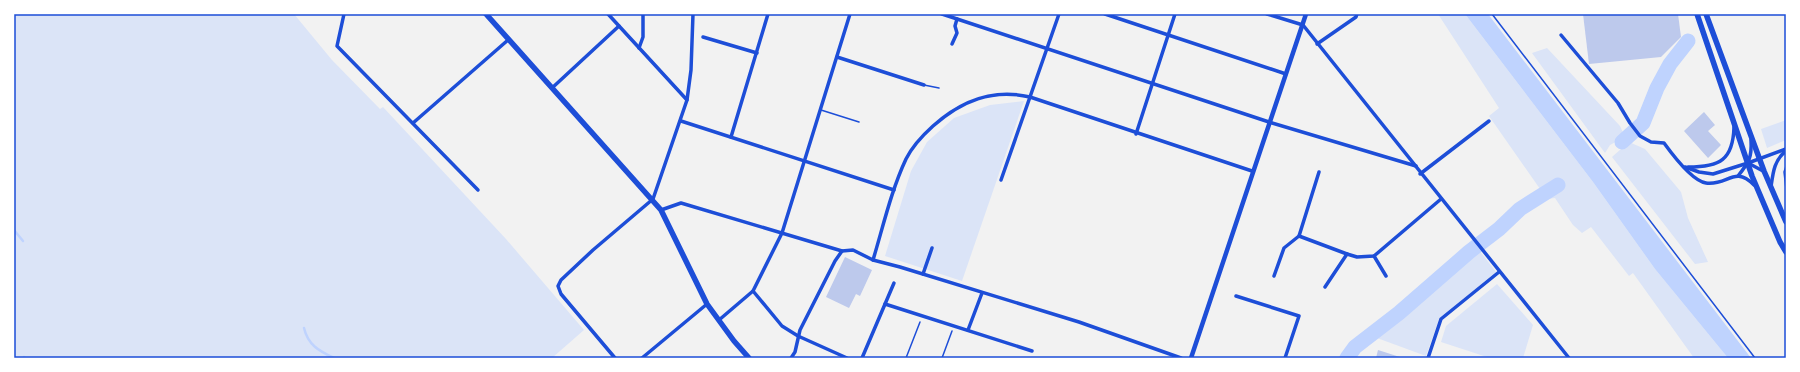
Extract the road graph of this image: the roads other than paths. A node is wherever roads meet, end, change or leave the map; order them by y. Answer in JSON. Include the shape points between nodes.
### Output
{"nodes":[{"id":1,"x":344,"y":14,"type":"edge"},
{"id":2,"x":486,"y":14,"type":"edge"},
{"id":3,"x":608,"y":14,"type":"edge"},
{"id":4,"x":643,"y":14,"type":"edge"},
{"id":5,"x":692,"y":14,"type":"edge"},
{"id":6,"x":768,"y":14,"type":"edge"},
{"id":7,"x":850,"y":14,"type":"edge"},
{"id":8,"x":942,"y":14,"type":"edge"},
{"id":9,"x":962,"y":14,"type":"edge"},
{"id":10,"x":1059,"y":14,"type":"edge"},
{"id":11,"x":1104,"y":14,"type":"edge"},
{"id":12,"x":1175,"y":14,"type":"edge"},
{"id":13,"x":1267,"y":14,"type":"edge"},
{"id":14,"x":1306,"y":14,"type":"edge"},
{"id":15,"x":1357,"y":14,"type":"edge"},
{"id":16,"x":1697,"y":14,"type":"edge"},
{"id":17,"x":1706,"y":14,"type":"edge"},
{"id":18,"x":958,"y":19,"type":"junction"},
{"id":19,"x":1303,"y":25,"type":"junction"},
{"id":20,"x":619,"y":26,"type":"junction"},
{"id":21,"x":1168,"y":35,"type":"junction"},
{"id":22,"x":1561,"y":35,"type":"dead end"},
{"id":23,"x":703,"y":37,"type":"dead end"},
{"id":24,"x":508,"y":40,"type":"junction"},
{"id":25,"x":952,"y":44,"type":"dead end"},
{"id":26,"x":1317,"y":44,"type":"junction"},
{"id":27,"x":639,"y":48,"type":"junction"},
{"id":28,"x":1047,"y":48,"type":"junction"},
{"id":29,"x":756,"y":53,"type":"junction"},
{"id":30,"x":837,"y":57,"type":"junction"},
{"id":31,"x":1286,"y":74,"type":"junction"},
{"id":32,"x":1152,"y":83,"type":"junction"},
{"id":33,"x":924,"y":85,"type":"joint"},
{"id":34,"x":552,"y":88,"type":"junction"},
{"id":35,"x":939,"y":88,"type":"dead end"},
{"id":36,"x":1030,"y":97,"type":"junction"},
{"id":37,"x":687,"y":100,"type":"junction"},
{"id":38,"x":820,"y":110,"type":"junction"},
{"id":39,"x":681,"y":121,"type":"junction"},
{"id":40,"x":1489,"y":121,"type":"dead end"},
{"id":41,"x":859,"y":122,"type":"dead end"},
{"id":42,"x":1269,"y":122,"type":"junction"},
{"id":43,"x":413,"y":123,"type":"junction"},
{"id":44,"x":1734,"y":125,"type":"junction"},
{"id":45,"x":1136,"y":134,"type":"junction"},
{"id":46,"x":731,"y":137,"type":"junction"},
{"id":47,"x":1751,"y":137,"type":"junction"},
{"id":48,"x":1786,"y":150,"type":"edge"},
{"id":49,"x":1759,"y":159,"type":"junction"},
{"id":50,"x":804,"y":161,"type":"junction"},
{"id":51,"x":1748,"y":164,"type":"junction"},
{"id":52,"x":1416,"y":166,"type":"junction"},
{"id":53,"x":1786,"y":166,"type":"edge"},
{"id":54,"x":1685,"y":167,"type":"junction"},
{"id":55,"x":1252,"y":171,"type":"junction"},
{"id":56,"x":1764,"y":171,"type":"junction"},
{"id":57,"x":1320,"y":172,"type":"dead end"},
{"id":58,"x":1420,"y":174,"type":"junction"},
{"id":59,"x":1738,"y":176,"type":"junction"},
{"id":60,"x":1001,"y":180,"type":"dead end"},
{"id":61,"x":1771,"y":188,"type":"junction"},
{"id":62,"x":1758,"y":189,"type":"junction"},
{"id":63,"x":478,"y":190,"type":"dead end"},
{"id":64,"x":894,"y":190,"type":"junction"},
{"id":65,"x":1786,"y":190,"type":"edge"},
{"id":66,"x":653,"y":199,"type":"junction"},
{"id":67,"x":1441,"y":199,"type":"junction"},
{"id":68,"x":661,"y":210,"type":"junction"},
{"id":69,"x":1786,"y":222,"type":"edge"},
{"id":70,"x":782,"y":233,"type":"junction"},
{"id":71,"x":1299,"y":236,"type":"junction"},
{"id":72,"x":932,"y":248,"type":"dead end"},
{"id":73,"x":842,"y":251,"type":"junction"},
{"id":74,"x":1786,"y":252,"type":"edge"},
{"id":75,"x":1347,"y":254,"type":"junction"},
{"id":76,"x":1374,"y":256,"type":"junction"},
{"id":77,"x":873,"y":260,"type":"junction"},
{"id":78,"x":1499,"y":272,"type":"junction"},
{"id":79,"x":923,"y":274,"type":"junction"},
{"id":80,"x":1274,"y":276,"type":"dead end"},
{"id":81,"x":1386,"y":276,"type":"dead end"},
{"id":82,"x":894,"y":283,"type":"dead end"},
{"id":83,"x":1325,"y":287,"type":"dead end"},
{"id":84,"x":752,"y":291,"type":"junction"},
{"id":85,"x":982,"y":292,"type":"junction"},
{"id":86,"x":1236,"y":296,"type":"dead end"},
{"id":87,"x":708,"y":304,"type":"junction"},
{"id":88,"x":884,"y":304,"type":"junction"},
{"id":89,"x":719,"y":320,"type":"junction"},
{"id":90,"x":968,"y":330,"type":"junction"},
{"id":91,"x":798,"y":336,"type":"junction"},
{"id":92,"x":1032,"y":351,"type":"dead end"},
{"id":93,"x":615,"y":358,"type":"edge"},
{"id":94,"x":642,"y":358,"type":"edge"},
{"id":95,"x":749,"y":358,"type":"edge"},
{"id":96,"x":791,"y":358,"type":"edge"},
{"id":97,"x":847,"y":358,"type":"edge"},
{"id":98,"x":862,"y":358,"type":"edge"},
{"id":99,"x":1181,"y":358,"type":"edge"},
{"id":100,"x":1190,"y":358,"type":"edge"},
{"id":101,"x":1285,"y":358,"type":"edge"},
{"id":102,"x":1428,"y":358,"type":"edge"},
{"id":103,"x":1569,"y":358,"type":"edge"}],
"edges":[{"from":1,"to":43,"type":"street","via":[[337,46]]},
{"from":2,"to":24,"type":"main road"},
{"from":3,"to":20,"type":"street"},
{"from":4,"to":27,"type":"street","via":[[643,37]]},
{"from":5,"to":37,"type":"street","via":[[691,70]]},
{"from":6,"to":29,"type":"street"},
{"from":7,"to":30,"type":"street"},
{"from":8,"to":18,"type":"street"},
{"from":9,"to":18,"type":"street"},
{"from":10,"to":28,"type":"street"},
{"from":11,"to":21,"type":"street"},
{"from":12,"to":21,"type":"street"},
{"from":13,"to":19,"type":"street"},
{"from":14,"to":19,"type":"street"},
{"from":15,"to":26,"type":"street","via":[[1356,18]]},
{"from":16,"to":44,"type":"main road"},
{"from":17,"to":47,"type":"main road"},
{"from":18,"to":25,"type":"street","via":[[955,26],[957,32]]},
{"from":18,"to":28,"type":"street"},
{"from":19,"to":26,"type":"street"},
{"from":19,"to":31,"type":"street"},
{"from":20,"to":27,"type":"street"},
{"from":20,"to":34,"type":"street"},
{"from":21,"to":31,"type":"street"},
{"from":21,"to":32,"type":"street"},
{"from":22,"to":54,"type":"street","via":[[1618,103],[1640,136],[1651,142],[1664,143]]},
{"from":23,"to":29,"type":"street"},
{"from":24,"to":34,"type":"main road"},
{"from":24,"to":43,"type":"street"},
{"from":26,"to":52,"type":"street"},
{"from":27,"to":37,"type":"street"},
{"from":28,"to":32,"type":"street"},
{"from":28,"to":36,"type":"street"},
{"from":29,"to":46,"type":"street"},
{"from":30,"to":33,"type":"street"},
{"from":30,"to":38,"type":"street"},
{"from":31,"to":42,"type":"street"},
{"from":32,"to":42,"type":"street"},
{"from":32,"to":45,"type":"street"},
{"from":33,"to":35,"type":"lane"},
{"from":34,"to":66,"type":"main road"},
{"from":36,"to":45,"type":"street"},
{"from":36,"to":60,"type":"street"},
{"from":36,"to":64,"type":"street","via":[[1017,94],[984,96],[960,105],[945,115],[922,135],[906,158]]},
{"from":37,"to":39,"type":"street"},
{"from":38,"to":41,"type":"lane"},
{"from":38,"to":50,"type":"street"},
{"from":39,"to":46,"type":"street"},
{"from":39,"to":66,"type":"street"},
{"from":40,"to":58,"type":"street"},
{"from":42,"to":52,"type":"street"},
{"from":42,"to":55,"type":"street"},
{"from":43,"to":63,"type":"street"},
{"from":44,"to":51,"type":"main road"},
{"from":44,"to":54,"type":"street","via":[[1734,143],[1725,158],[1702,167]]},
{"from":45,"to":55,"type":"street"},
{"from":46,"to":50,"type":"street"},
{"from":47,"to":49,"type":"main road"},
{"from":47,"to":51,"type":"street","via":[[1752,154]]},
{"from":48,"to":49,"type":"street"},
{"from":48,"to":61,"type":"street","via":[[1775,165]]},
{"from":49,"to":51,"type":"street"},
{"from":49,"to":56,"type":"main road"},
{"from":50,"to":64,"type":"street"},
{"from":50,"to":70,"type":"street"},
{"from":51,"to":54,"type":"street","via":[[1713,174]]},
{"from":51,"to":56,"type":"street"},
{"from":51,"to":59,"type":"street"},
{"from":51,"to":62,"type":"main road"},
{"from":52,"to":58,"type":"street"},
{"from":53,"to":65,"type":"lane"},
{"from":54,"to":59,"type":"street","via":[[1691,175],[1705,183]]},
{"from":55,"to":100,"type":"street"},
{"from":56,"to":61,"type":"main road"},
{"from":57,"to":71,"type":"street"},
{"from":58,"to":67,"type":"street"},
{"from":59,"to":62,"type":"street","via":[[1746,177]]},
{"from":61,"to":69,"type":"main road"},
{"from":62,"to":74,"type":"main road"},
{"from":64,"to":77,"type":"street"},
{"from":66,"to":68,"type":"main road"},
{"from":66,"to":93,"type":"street","via":[[593,250],[561,280],[558,286],[561,294]]},
{"from":67,"to":76,"type":"street"},
{"from":67,"to":78,"type":"street"},
{"from":68,"to":70,"type":"street","via":[[681,203]]},
{"from":68,"to":87,"type":"main road"},
{"from":70,"to":73,"type":"street"},
{"from":70,"to":84,"type":"street"},
{"from":71,"to":75,"type":"street"},
{"from":71,"to":80,"type":"street","via":[[1284,248]]},
{"from":72,"to":79,"type":"street"},
{"from":73,"to":77,"type":"street","via":[[853,250]]},
{"from":73,"to":91,"type":"street"},
{"from":75,"to":76,"type":"street","via":[[1357,257]]},
{"from":75,"to":83,"type":"street"},
{"from":76,"to":81,"type":"street"},
{"from":77,"to":79,"type":"street"},
{"from":78,"to":102,"type":"street","via":[[1441,319]]},
{"from":78,"to":103,"type":"street"},
{"from":79,"to":85,"type":"street"},
{"from":82,"to":88,"type":"street"},
{"from":84,"to":89,"type":"street"},
{"from":84,"to":91,"type":"street","via":[[782,326]]},
{"from":85,"to":90,"type":"street"},
{"from":85,"to":99,"type":"street","via":[[1079,322]]},
{"from":86,"to":101,"type":"street","via":[[1299,316]]},
{"from":87,"to":89,"type":"main road"},
{"from":87,"to":94,"type":"street"},
{"from":88,"to":90,"type":"street"},
{"from":88,"to":98,"type":"street"},
{"from":89,"to":95,"type":"main road"},
{"from":90,"to":92,"type":"street"},
{"from":91,"to":96,"type":"street"},
{"from":91,"to":97,"type":"street"}]}
